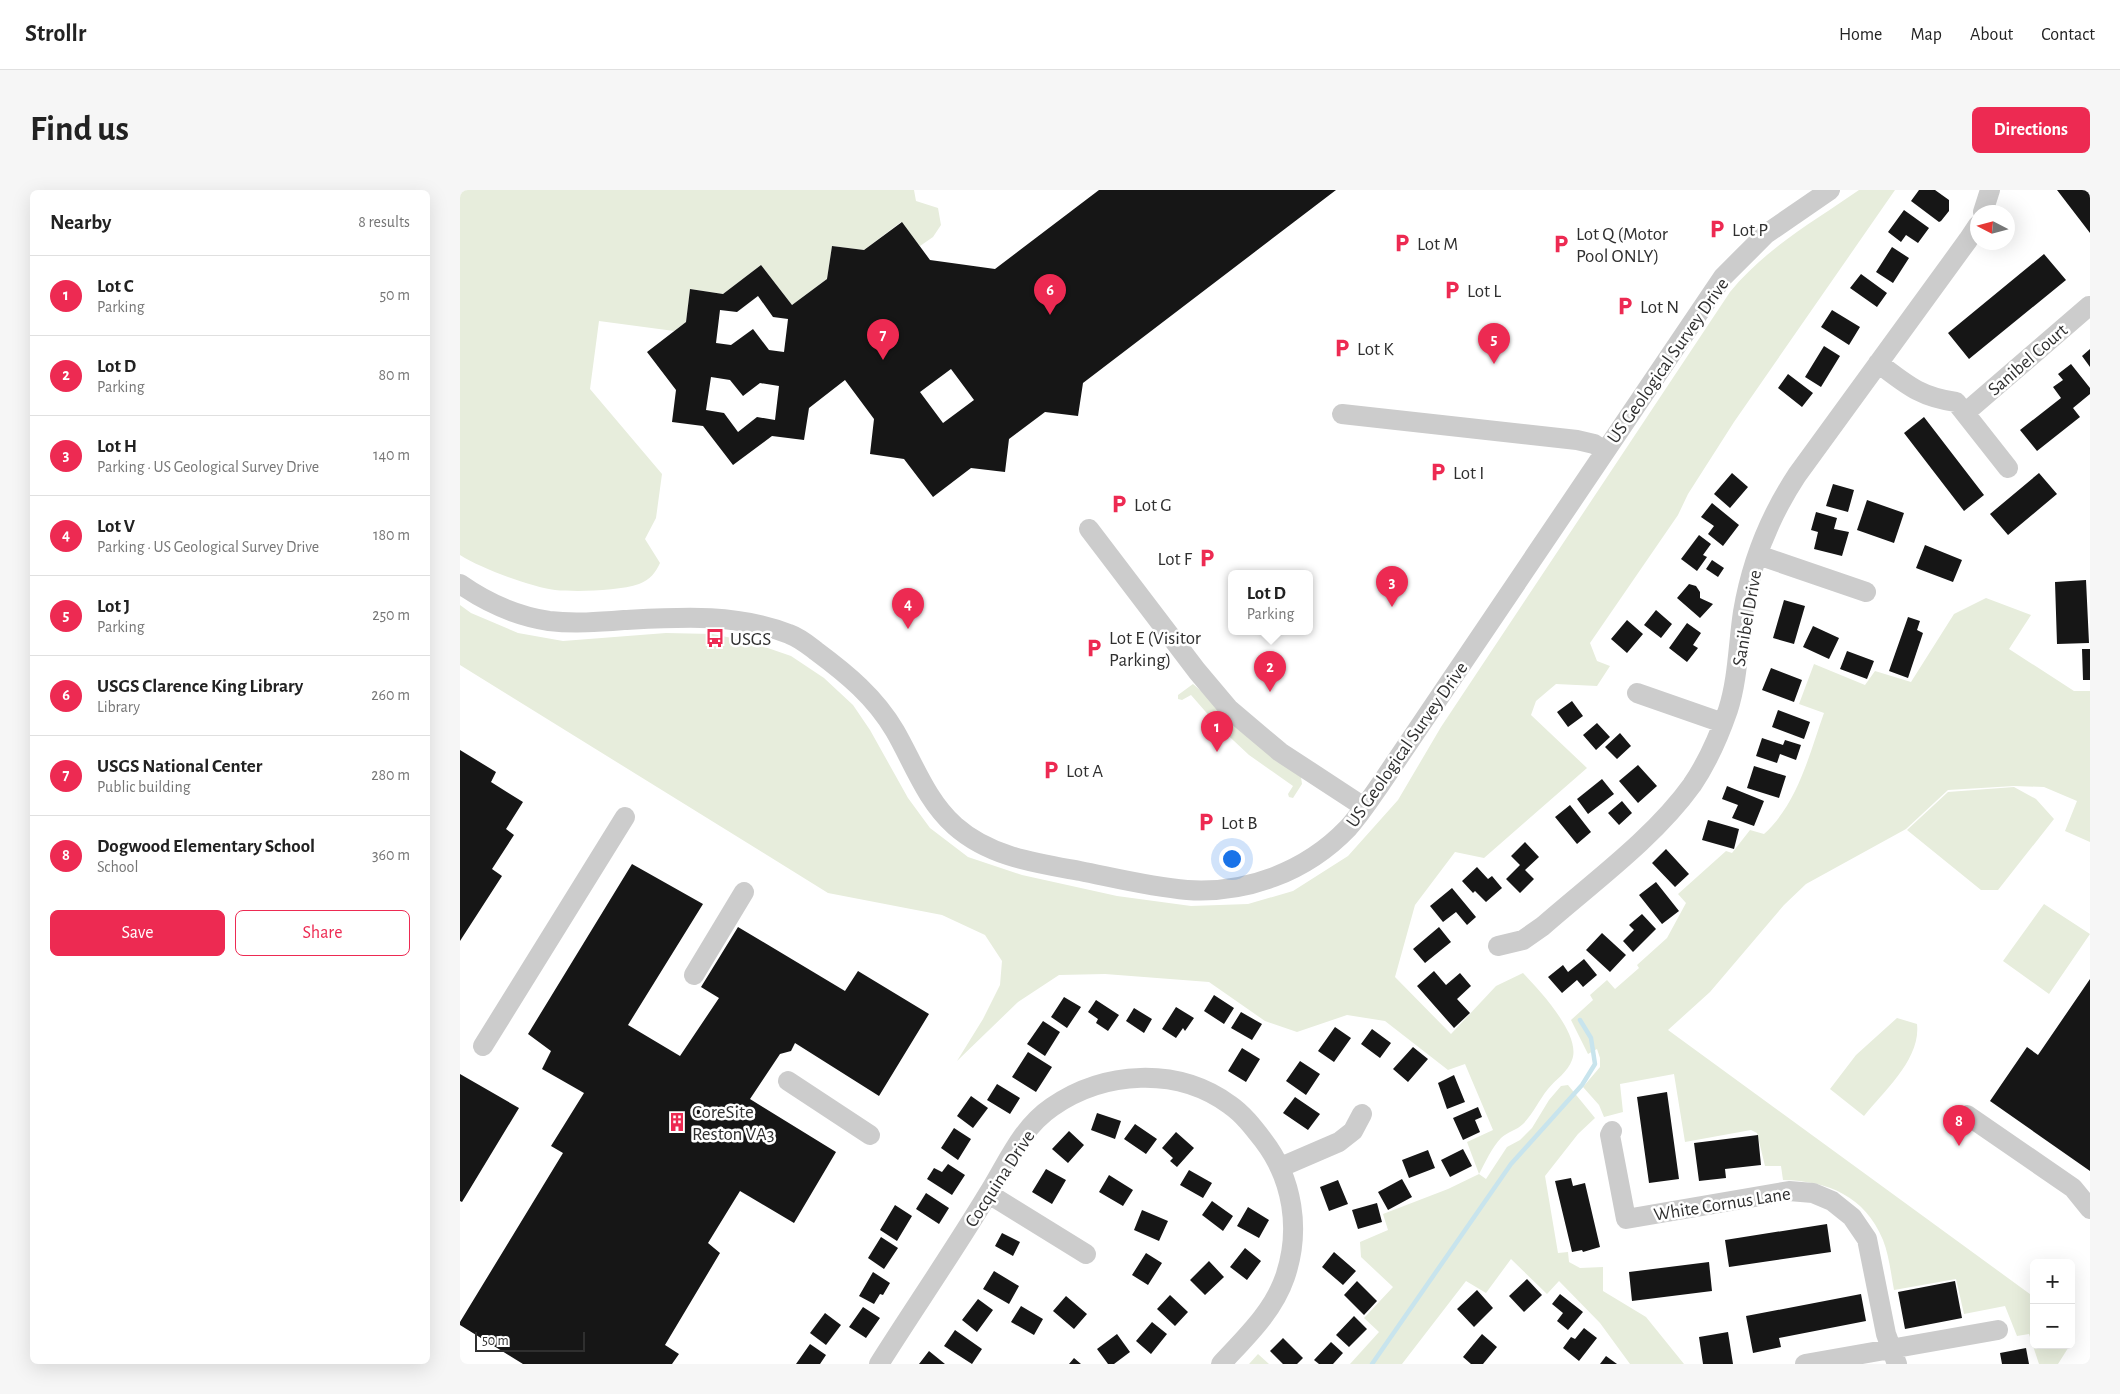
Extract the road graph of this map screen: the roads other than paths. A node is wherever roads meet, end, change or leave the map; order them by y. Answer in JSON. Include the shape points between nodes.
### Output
{"nodes":[{"id":1,"x":1830,"y":190,"type":"edge"},
{"id":2,"x":1990,"y":190,"type":"edge"},
{"id":3,"x":1985,"y":205,"type":"edge"},
{"id":4,"x":1970,"y":237,"type":"edge"},
{"id":5,"x":2089,"y":306,"type":"edge"},
{"id":6,"x":1878,"y":363,"type":"junction"},
{"id":7,"x":1965,"y":413,"type":"junction"},
{"id":8,"x":1342,"y":414,"type":"dead end"},
{"id":9,"x":1604,"y":451,"type":"junction"},
{"id":10,"x":2008,"y":468,"type":"dead end"},
{"id":11,"x":1089,"y":529,"type":"dead end"},
{"id":12,"x":1758,"y":555,"type":"junction"},
{"id":13,"x":460,"y":584,"type":"edge"},
{"id":14,"x":1866,"y":592,"type":"dead end"},
{"id":15,"x":1637,"y":693,"type":"dead end"},
{"id":16,"x":1723,"y":724,"type":"junction"},
{"id":17,"x":1364,"y":807,"type":"junction"},
{"id":18,"x":625,"y":817,"type":"dead end"},
{"id":19,"x":744,"y":892,"type":"dead end"},
{"id":20,"x":1498,"y":946,"type":"dead end"},
{"id":21,"x":694,"y":975,"type":"dead end"},
{"id":22,"x":483,"y":1046,"type":"dead end"},
{"id":23,"x":788,"y":1081,"type":"dead end"},
{"id":24,"x":1362,"y":1114,"type":"dead end"},
{"id":25,"x":1967,"y":1115,"type":"dead end"},
{"id":26,"x":1612,"y":1131,"type":"dead end"},
{"id":27,"x":870,"y":1135,"type":"dead end"},
{"id":28,"x":1281,"y":1167,"type":"junction"},
{"id":29,"x":989,"y":1194,"type":"junction"},
{"id":30,"x":2090,"y":1209,"type":"edge"},
{"id":31,"x":1086,"y":1254,"type":"dead end"},
{"id":32,"x":1998,"y":1330,"type":"dead end"},
{"id":33,"x":1895,"y":1356,"type":"edge"},
{"id":34,"x":880,"y":1364,"type":"edge"},
{"id":35,"x":1221,"y":1364,"type":"edge"},
{"id":36,"x":1805,"y":1364,"type":"edge"}],
"edges":[{"from":1,"to":9,"type":"street","name":"US Geological Survey Drive","via":[[1766,234],[1723,277]]},
{"from":2,"to":3,"type":"street"},
{"from":4,"to":6,"type":"street","name":"Sanibel Drive"},
{"from":5,"to":7,"type":"street","name":"Sanibel Court"},
{"from":6,"to":7,"type":"street","via":[[1920,393],[1956,402]]},
{"from":6,"to":12,"type":"street","name":"Sanibel Drive","via":[[1786,492]]},
{"from":7,"to":10,"type":"street"},
{"from":8,"to":9,"type":"street","via":[[1577,440],[1594,444]]},
{"from":9,"to":17,"type":"street","name":"US Geological Survey Drive"},
{"from":11,"to":17,"type":"street","via":[[1229,708],[1280,752]]},
{"from":12,"to":14,"type":"street"},
{"from":12,"to":16,"type":"street","name":"Sanibel Drive","via":[[1746,598],[1732,695]]},
{"from":13,"to":17,"type":"street","name":"US Geological Survey Drive","via":[[504,609],[546,620],[582,622],[712,617],[766,625],[793,635],[845,672],[873,700],[930,796],[955,826],[985,846],[1020,860],[1172,888],[1228,889],[1272,878],[1309,860],[1342,834]]},
{"from":15,"to":16,"type":"street"},
{"from":16,"to":20,"type":"street","name":"Sanibel Drive","via":[[1693,783],[1656,825],[1531,936]]},
{"from":18,"to":22,"type":"street"},
{"from":19,"to":21,"type":"street"},
{"from":23,"to":27,"type":"street"},
{"from":24,"to":28,"type":"street","via":[[1352,1131],[1339,1142]]},
{"from":25,"to":30,"type":"street","via":[[2073,1188]]},
{"from":26,"to":33,"type":"street","name":"White Cornus Lane","via":[[1610,1135],[1626,1219],[1789,1191],[1819,1195],[1838,1205],[1852,1217],[1867,1239],[1886,1334]]},
{"from":28,"to":29,"type":"street","name":"Cocquina Drive","via":[[1249,1123],[1217,1097],[1177,1082],[1128,1078],[1083,1090],[1038,1118]]},
{"from":28,"to":35,"type":"street","name":"Cocquina Drive","via":[[1294,1230],[1285,1278],[1267,1312]]},
{"from":29,"to":31,"type":"street"},
{"from":29,"to":34,"type":"street","name":"Cocquina Drive"},
{"from":32,"to":33,"type":"street"},
{"from":33,"to":36,"type":"street"}]}
